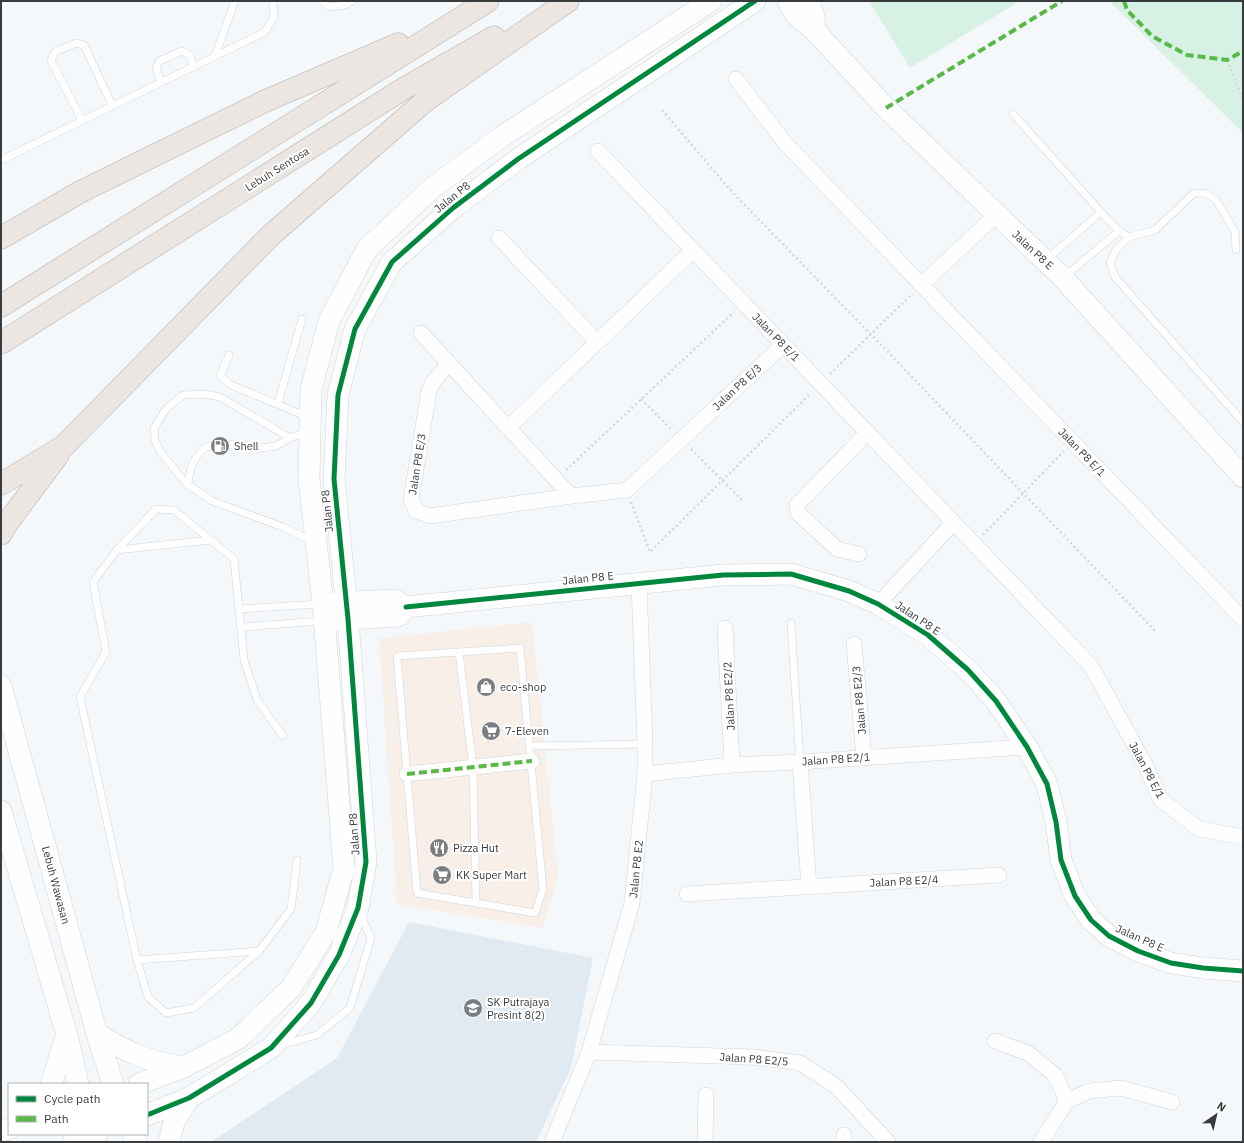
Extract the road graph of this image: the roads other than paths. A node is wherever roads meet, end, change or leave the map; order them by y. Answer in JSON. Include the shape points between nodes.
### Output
{"nodes":[{"id":1,"x":235,"y":1,"type":"edge"},
{"id":2,"x":273,"y":1,"type":"edge"},
{"id":3,"x":322,"y":1,"type":"edge"},
{"id":4,"x":352,"y":1,"type":"edge"},
{"id":5,"x":488,"y":1,"type":"edge"},
{"id":6,"x":556,"y":1,"type":"edge"},
{"id":7,"x":568,"y":1,"type":"edge"},
{"id":8,"x":711,"y":1,"type":"edge"},
{"id":9,"x":755,"y":1,"type":"edge"},
{"id":10,"x":788,"y":1,"type":"edge"},
{"id":11,"x":809,"y":1,"type":"edge"},
{"id":12,"x":462,"y":16,"type":"junction"},
{"id":13,"x":815,"y":30,"type":"junction"},
{"id":14,"x":215,"y":56,"type":"junction"},
{"id":15,"x":193,"y":66,"type":"junction"},
{"id":16,"x":736,"y":79,"type":"dead end"},
{"id":17,"x":161,"y":82,"type":"junction"},
{"id":18,"x":112,"y":105,"type":"junction"},
{"id":19,"x":1013,"y":114,"type":"dead end"},
{"id":20,"x":82,"y":120,"type":"junction"},
{"id":21,"x":598,"y":151,"type":"dead end"},
{"id":22,"x":1,"y":160,"type":"edge"},
{"id":23,"x":80,"y":192,"type":"junction"},
{"id":24,"x":1102,"y":212,"type":"junction"},
{"id":25,"x":996,"y":215,"type":"junction"},
{"id":26,"x":1,"y":227,"type":"edge"},
{"id":27,"x":1119,"y":231,"type":"junction"},
{"id":28,"x":1130,"y":237,"type":"junction"},
{"id":29,"x":1,"y":238,"type":"edge"},
{"id":30,"x":499,"y":238,"type":"dead end"},
{"id":31,"x":693,"y":250,"type":"junction"},
{"id":32,"x":1236,"y":250,"type":"dead end"},
{"id":33,"x":1045,"y":261,"type":"junction"},
{"id":34,"x":1063,"y":278,"type":"junction"},
{"id":35,"x":921,"y":285,"type":"junction"},
{"id":36,"x":1,"y":306,"type":"edge"},
{"id":37,"x":302,"y":319,"type":"dead end"},
{"id":38,"x":421,"y":333,"type":"dead end"},
{"id":39,"x":597,"y":342,"type":"junction"},
{"id":40,"x":1,"y":343,"type":"edge"},
{"id":41,"x":783,"y":345,"type":"junction"},
{"id":42,"x":229,"y":355,"type":"dead end"},
{"id":43,"x":449,"y":363,"type":"junction"},
{"id":44,"x":278,"y":403,"type":"junction"},
{"id":45,"x":1243,"y":422,"type":"edge"},
{"id":46,"x":310,"y":425,"type":"junction"},
{"id":47,"x":508,"y":428,"type":"junction"},
{"id":48,"x":868,"y":433,"type":"junction"},
{"id":49,"x":290,"y":438,"type":"junction"},
{"id":50,"x":64,"y":446,"type":"junction"},
{"id":51,"x":1243,"y":477,"type":"edge"},
{"id":52,"x":1,"y":484,"type":"edge"},
{"id":53,"x":187,"y":484,"type":"junction"},
{"id":54,"x":571,"y":496,"type":"junction"},
{"id":55,"x":953,"y":523,"type":"junction"},
{"id":56,"x":1,"y":534,"type":"edge"},
{"id":57,"x":210,"y":540,"type":"junction"},
{"id":58,"x":317,"y":544,"type":"junction"},
{"id":59,"x":117,"y":550,"type":"junction"},
{"id":60,"x":859,"y":554,"type":"dead end"},
{"id":61,"x":639,"y":583,"type":"junction"},
{"id":62,"x":878,"y":604,"type":"junction"},
{"id":63,"x":239,"y":609,"type":"junction"},
{"id":64,"x":348,"y":611,"type":"junction"},
{"id":65,"x":324,"y":612,"type":"junction"},
{"id":66,"x":1243,"y":619,"type":"edge"},
{"id":67,"x":791,"y":623,"type":"dead end"},
{"id":68,"x":241,"y":627,"type":"junction"},
{"id":69,"x":725,"y":628,"type":"dead end"},
{"id":70,"x":854,"y":644,"type":"dead end"},
{"id":71,"x":459,"y":652,"type":"junction"},
{"id":72,"x":1,"y":686,"type":"edge"},
{"id":73,"x":283,"y":736,"type":"dead end"},
{"id":74,"x":646,"y":744,"type":"junction"},
{"id":75,"x":530,"y":746,"type":"junction"},
{"id":76,"x":1027,"y":747,"type":"junction"},
{"id":77,"x":864,"y":757,"type":"junction"},
{"id":78,"x":532,"y":761,"type":"junction"},
{"id":79,"x":800,"y":762,"type":"junction"},
{"id":80,"x":732,"y":765,"type":"junction"},
{"id":81,"x":473,"y":768,"type":"junction"},
{"id":82,"x":407,"y":774,"type":"junction"},
{"id":83,"x":645,"y":774,"type":"junction"},
{"id":84,"x":1,"y":811,"type":"edge"},
{"id":85,"x":1243,"y":837,"type":"edge"},
{"id":86,"x":297,"y":860,"type":"dead end"},
{"id":87,"x":999,"y":875,"type":"dead end"},
{"id":88,"x":809,"y":886,"type":"junction"},
{"id":89,"x":687,"y":894,"type":"dead end"},
{"id":90,"x":476,"y":903,"type":"junction"},
{"id":91,"x":358,"y":908,"type":"junction"},
{"id":92,"x":259,"y":951,"type":"junction"},
{"id":93,"x":137,"y":960,"type":"junction"},
{"id":94,"x":1243,"y":971,"type":"edge"},
{"id":95,"x":97,"y":1034,"type":"junction"},
{"id":96,"x":66,"y":1035,"type":"junction"},
{"id":97,"x":995,"y":1041,"type":"dead end"},
{"id":98,"x":271,"y":1048,"type":"junction"},
{"id":99,"x":589,"y":1052,"type":"junction"},
{"id":100,"x":184,"y":1067,"type":"junction"},
{"id":101,"x":51,"y":1083,"type":"edge"},
{"id":102,"x":78,"y":1083,"type":"edge"},
{"id":103,"x":113,"y":1083,"type":"edge"},
{"id":104,"x":142,"y":1083,"type":"edge"},
{"id":105,"x":706,"y":1095,"type":"dead end"},
{"id":106,"x":189,"y":1098,"type":"junction"},
{"id":107,"x":1067,"y":1101,"type":"junction"},
{"id":108,"x":1172,"y":1102,"type":"dead end"},
{"id":109,"x":148,"y":1115,"type":"edge"},
{"id":110,"x":95,"y":1136,"type":"edge"},
{"id":111,"x":73,"y":1142,"type":"edge"},
{"id":112,"x":169,"y":1142,"type":"edge"},
{"id":113,"x":552,"y":1142,"type":"edge"},
{"id":114,"x":705,"y":1142,"type":"edge"},
{"id":115,"x":888,"y":1142,"type":"edge"},
{"id":116,"x":1041,"y":1142,"type":"edge"}],
"edges":[{"from":1,"to":14,"type":"lane"},
{"from":2,"to":14,"type":"lane","via":[[274,17],[265,32]]},
{"from":3,"to":4,"type":"lane","via":[[329,7]]},
{"from":5,"to":12,"type":"main road"},
{"from":6,"to":40,"type":"main road","name":"Lebuh Sentosa","via":[[404,89]]},
{"from":7,"to":50,"type":"main road","via":[[425,101],[271,235]]},
{"from":8,"to":46,"type":"street","name":"Jalan P8","via":[[501,137],[432,188],[367,249],[329,321],[311,389]]},
{"from":9,"to":64,"type":"street","name":"Jalan P8","via":[[518,159],[453,208],[392,262],[355,329],[338,395],[334,479]]},
{"from":10,"to":13,"type":"street","name":"Jalan P8 E","via":[[795,14]]},
{"from":11,"to":13,"type":"street"},
{"from":12,"to":23,"type":"main road","via":[[263,102]]},
{"from":12,"to":36,"type":"main road"},
{"from":13,"to":25,"type":"street","name":"Jalan P8 E","via":[[886,108]]},
{"from":14,"to":15,"type":"lane"},
{"from":15,"to":17,"type":"lane"},
{"from":15,"to":17,"type":"lane","via":[[190,55],[182,51],[159,61],[156,69]]},
{"from":16,"to":35,"type":"street","name":"Jalan P8 E/1","via":[[785,143]]},
{"from":17,"to":18,"type":"lane"},
{"from":18,"to":20,"type":"lane"},
{"from":18,"to":20,"type":"lane","via":[[84,45],[76,43],[55,52],[52,61]]},
{"from":19,"to":24,"type":"lane"},
{"from":20,"to":22,"type":"lane"},
{"from":21,"to":31,"type":"street","name":"Jalan P8 E/1"},
{"from":23,"to":26,"type":"main road"},
{"from":23,"to":29,"type":"main road"},
{"from":24,"to":27,"type":"lane"},
{"from":24,"to":33,"type":"lane"},
{"from":25,"to":33,"type":"street","name":"Jalan P8 E"},
{"from":25,"to":35,"type":"street"},
{"from":27,"to":28,"type":"lane"},
{"from":27,"to":34,"type":"lane"},
{"from":28,"to":32,"type":"lane","via":[[1155,230],[1194,192],[1205,193],[1216,200],[1235,232]]},
{"from":28,"to":45,"type":"lane","via":[[1116,250],[1110,263],[1115,278]]},
{"from":30,"to":39,"type":"street"},
{"from":31,"to":39,"type":"street"},
{"from":31,"to":41,"type":"street","name":"Jalan P8 E/1"},
{"from":33,"to":34,"type":"street","name":"Jalan P8 E"},
{"from":34,"to":51,"type":"street","name":"Jalan P8 E"},
{"from":35,"to":66,"type":"street","name":"Jalan P8 E/1"},
{"from":37,"to":44,"type":"lane"},
{"from":38,"to":43,"type":"street"},
{"from":39,"to":47,"type":"street"},
{"from":41,"to":48,"type":"street","name":"Jalan P8 E/1"},
{"from":41,"to":54,"type":"street","name":"Jalan P8 E/3","via":[[627,490]]},
{"from":42,"to":44,"type":"lane","via":[[220,376],[231,385]]},
{"from":43,"to":47,"type":"street"},
{"from":43,"to":54,"type":"street","name":"Jalan P8 E/3","via":[[433,382],[429,392],[411,499],[416,511],[430,516]]},
{"from":44,"to":46,"type":"lane"},
{"from":46,"to":49,"type":"lane"},
{"from":46,"to":58,"type":"street","name":"Jalan P8","via":[[309,479]]},
{"from":47,"to":54,"type":"street"},
{"from":48,"to":55,"type":"street","name":"Jalan P8 E/1"},
{"from":48,"to":60,"type":"street","via":[[797,505],[798,513],[837,549]]},
{"from":49,"to":53,"type":"lane","via":[[276,446],[262,448],[236,444],[204,447],[190,470]]},
{"from":49,"to":53,"type":"lane","via":[[220,397],[204,394],[183,395],[166,410],[154,428],[155,442]]},
{"from":50,"to":52,"type":"main road"},
{"from":50,"to":56,"type":"main road"},
{"from":53,"to":58,"type":"lane","via":[[212,501],[283,526]]},
{"from":55,"to":62,"type":"street"},
{"from":55,"to":85,"type":"street","name":"Jalan P8 E/1","via":[[1091,666],[1146,766],[1160,799],[1199,829]]},
{"from":57,"to":59,"type":"lane"},
{"from":57,"to":59,"type":"lane","via":[[174,510],[156,509]]},
{"from":57,"to":63,"type":"lane","via":[[234,559]]},
{"from":58,"to":65,"type":"street","name":"Jalan P8"},
{"from":59,"to":93,"type":"lane","via":[[94,582],[106,652],[80,697]]},
{"from":61,"to":62,"type":"street","name":"Jalan P8 E","via":[[723,575],[791,574],[849,591]]},
{"from":61,"to":64,"type":"street","name":"Jalan P8 E","via":[[406,607],[398,616]]},
{"from":61,"to":74,"type":"street","name":"Jalan P8 E2"},
{"from":62,"to":76,"type":"street","name":"Jalan P8 E","via":[[928,635],[968,670],[996,701]]},
{"from":63,"to":65,"type":"lane"},
{"from":63,"to":68,"type":"lane"},
{"from":64,"to":65,"type":"street"},
{"from":64,"to":91,"type":"street","name":"Jalan P8","via":[[366,862]]},
{"from":65,"to":68,"type":"lane"},
{"from":65,"to":100,"type":"street","name":"Jalan P8","via":[[344,868],[326,932],[291,988],[239,1038]]},
{"from":67,"to":79,"type":"lane"},
{"from":68,"to":73,"type":"lane","via":[[244,660],[257,700]]},
{"from":69,"to":80,"type":"street","name":"Jalan P8 E2/2"},
{"from":70,"to":77,"type":"street","name":"Jalan P8 E2/3"},
{"from":71,"to":75,"type":"lane","via":[[520,648]]},
{"from":71,"to":81,"type":"lane"},
{"from":71,"to":82,"type":"lane","via":[[397,656]]},
{"from":72,"to":95,"type":"street","name":"Lebuh Wawasan"},
{"from":74,"to":75,"type":"lane"},
{"from":74,"to":83,"type":"street","name":"Jalan P8 E2"},
{"from":75,"to":78,"type":"lane"},
{"from":76,"to":77,"type":"street","name":"Jalan P8 E2/1"},
{"from":76,"to":94,"type":"street","name":"Jalan P8 E","via":[[1047,784],[1061,860],[1075,896],[1091,920],[1108,936],[1171,963]]},
{"from":77,"to":79,"type":"street","name":"Jalan P8 E2/1"},
{"from":78,"to":81,"type":"street"},
{"from":78,"to":90,"type":"lane","via":[[543,889],[535,914]]},
{"from":79,"to":80,"type":"street","name":"Jalan P8 E2/1"},
{"from":79,"to":88,"type":"street"},
{"from":80,"to":83,"type":"street","name":"Jalan P8 E2/1"},
{"from":81,"to":82,"type":"street"},
{"from":81,"to":90,"type":"lane"},
{"from":82,"to":90,"type":"lane","via":[[417,892]]},
{"from":83,"to":99,"type":"street","name":"Jalan P8 E2","via":[[632,903]]},
{"from":84,"to":96,"type":"street"},
{"from":86,"to":92,"type":"lane","via":[[291,908]]},
{"from":87,"to":88,"type":"street","name":"Jalan P8 E2/4"},
{"from":88,"to":89,"type":"street","name":"Jalan P8 E2/4"},
{"from":91,"to":98,"type":"street","name":"Jalan P8","via":[[339,955],[312,1003]]},
{"from":91,"to":98,"type":"lane","via":[[371,938],[350,1008],[317,1035]]},
{"from":92,"to":93,"type":"lane"},
{"from":92,"to":93,"type":"lane","via":[[194,1008],[166,1013],[148,997]]},
{"from":95,"to":100,"type":"street","via":[[128,1052],[156,1063]]},
{"from":95,"to":103,"type":"street","name":"Lebuh Wawasan"},
{"from":96,"to":101,"type":"street"},
{"from":96,"to":102,"type":"street"},
{"from":97,"to":107,"type":"street","via":[[1028,1054],[1055,1075]]},
{"from":98,"to":106,"type":"street","name":"Jalan P8"},
{"from":99,"to":113,"type":"street","name":"Jalan P8 E2"},
{"from":99,"to":115,"type":"street","name":"Jalan P8 E2/5","via":[[753,1057],[800,1063],[836,1086]]},
{"from":100,"to":104,"type":"street","name":"Jalan P8"},
{"from":105,"to":114,"type":"street"},
{"from":106,"to":109,"type":"street","name":"Jalan P8"},
{"from":106,"to":112,"type":"street","via":[[174,1122]]},
{"from":107,"to":108,"type":"street","via":[[1088,1091],[1121,1088]]},
{"from":107,"to":116,"type":"street"},
{"from":110,"to":111,"type":"street"}]}
